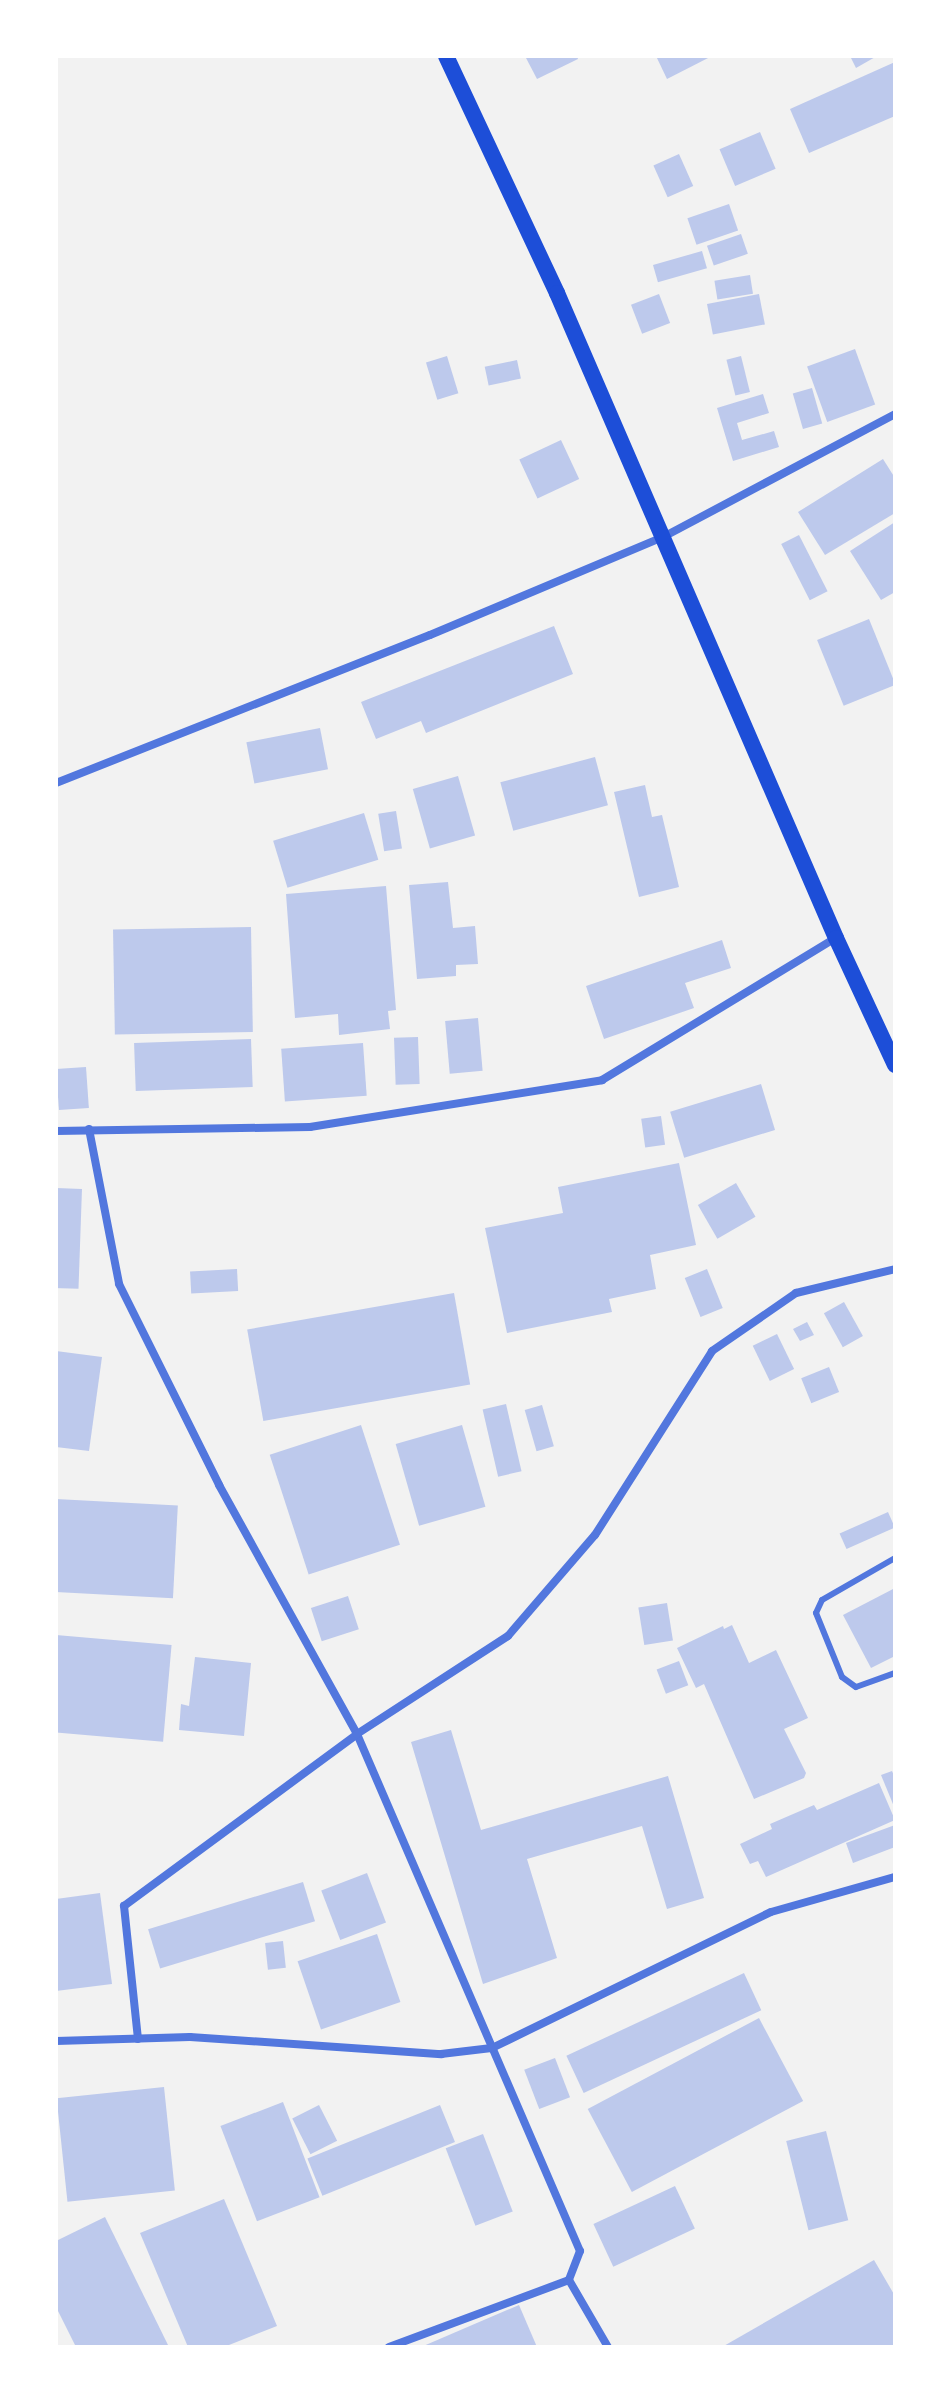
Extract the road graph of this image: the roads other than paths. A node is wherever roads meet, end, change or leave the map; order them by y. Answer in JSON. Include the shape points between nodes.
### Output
{"nodes":[{"id":1,"x":446,"y":56,"type":"edge"},
{"id":2,"x":895,"y":414,"type":"edge"},
{"id":3,"x":665,"y":536,"type":"junction"},
{"id":4,"x":56,"y":783,"type":"edge"},
{"id":5,"x":836,"y":938,"type":"junction"},
{"id":6,"x":895,"y":1065,"type":"edge"},
{"id":7,"x":89,"y":1129,"type":"junction"},
{"id":8,"x":56,"y":1131,"type":"edge"},
{"id":9,"x":895,"y":1269,"type":"edge"},
{"id":10,"x":895,"y":1558,"type":"edge"},
{"id":11,"x":895,"y":1673,"type":"edge"},
{"id":12,"x":357,"y":1734,"type":"junction"},
{"id":13,"x":895,"y":1877,"type":"edge"},
{"id":14,"x":138,"y":2039,"type":"junction"},
{"id":15,"x":56,"y":2041,"type":"edge"},
{"id":16,"x":492,"y":2048,"type":"junction"},
{"id":17,"x":569,"y":2280,"type":"junction"},
{"id":18,"x":389,"y":2347,"type":"edge"},
{"id":19,"x":608,"y":2347,"type":"edge"}],
"edges":[{"from":1,"to":3,"type":"main road"},
{"from":2,"to":3,"type":"street"},
{"from":3,"to":4,"type":"street"},
{"from":3,"to":5,"type":"main road"},
{"from":5,"to":6,"type":"main road"},
{"from":5,"to":7,"type":"street","via":[[602,1080],[310,1127]]},
{"from":7,"to":8,"type":"street"},
{"from":7,"to":12,"type":"street","via":[[119,1284],[219,1485]]},
{"from":9,"to":12,"type":"street","via":[[796,1293],[712,1351],[595,1535],[508,1636]]},
{"from":10,"to":11,"type":"lane","via":[[822,1600],[816,1613],[842,1677],[856,1687]]},
{"from":12,"to":14,"type":"street","via":[[124,1906]]},
{"from":12,"to":16,"type":"street"},
{"from":13,"to":16,"type":"street","via":[[771,1912]]},
{"from":14,"to":15,"type":"street"},
{"from":14,"to":16,"type":"street","via":[[190,2037],[441,2054]]},
{"from":16,"to":17,"type":"street","via":[[580,2251]]},
{"from":17,"to":18,"type":"street"},
{"from":17,"to":19,"type":"street"}]}
